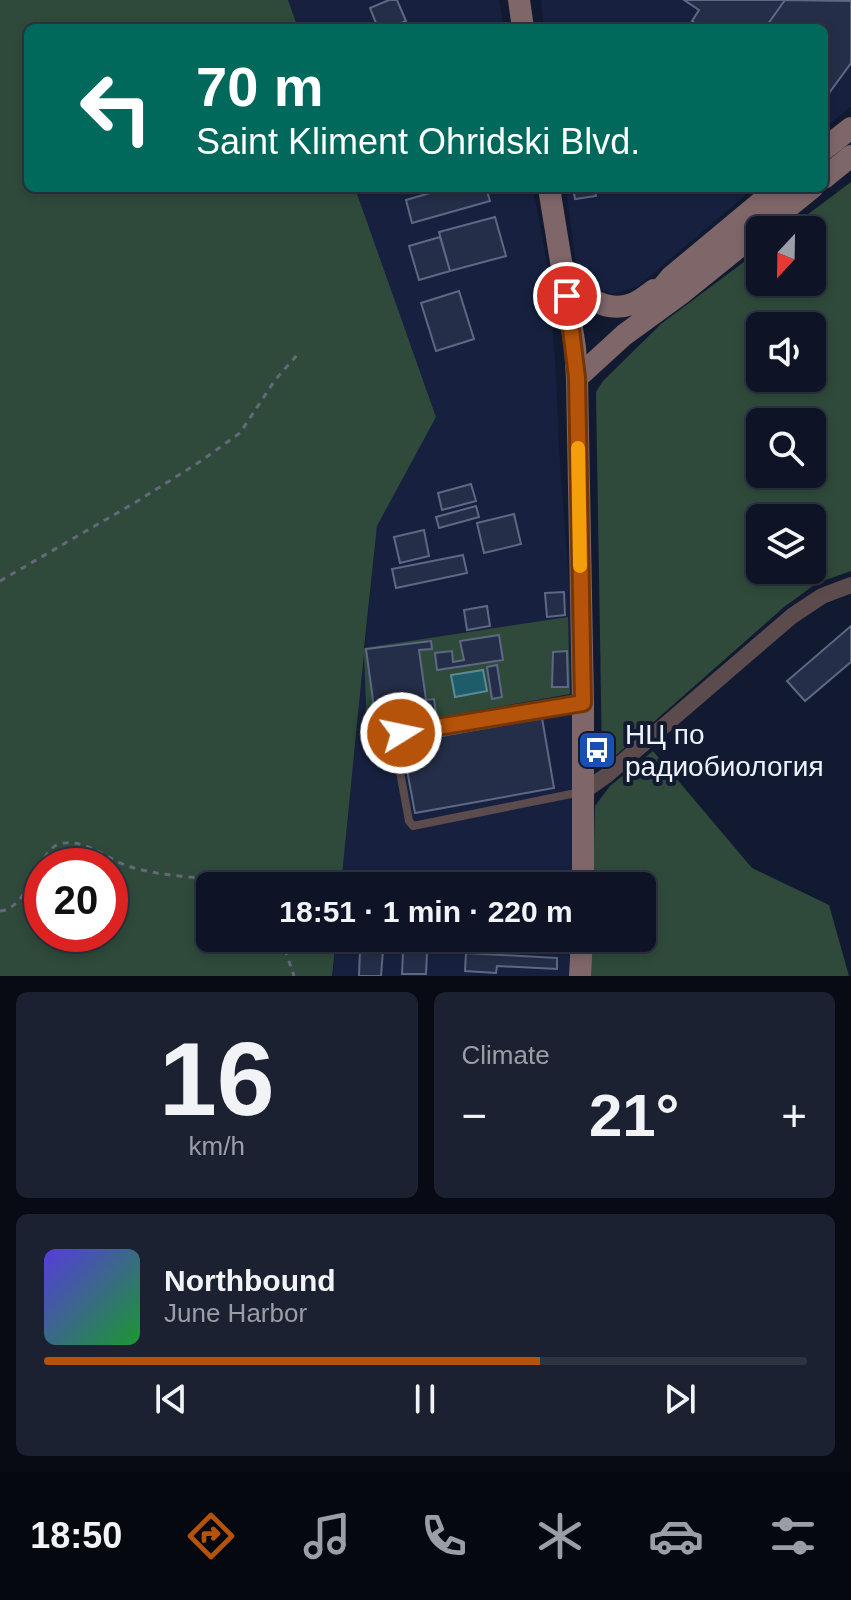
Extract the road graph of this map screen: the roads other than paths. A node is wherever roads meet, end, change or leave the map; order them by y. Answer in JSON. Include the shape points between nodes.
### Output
{"nodes":[{"id":1,"x":519,"y":0,"type":"edge"},
{"id":2,"x":522,"y":24,"type":"edge"},
{"id":3,"x":851,"y":128,"type":"edge"},
{"id":4,"x":828,"y":146,"type":"edge"},
{"id":5,"x":851,"y":156,"type":"edge"},
{"id":6,"x":828,"y":175,"type":"edge"},
{"id":7,"x":550,"y":192,"type":"edge"},
{"id":8,"x":773,"y":192,"type":"edge"},
{"id":9,"x":807,"y":192,"type":"edge"},
{"id":10,"x":559,"y":253,"type":"junction"},
{"id":11,"x":671,"y":277,"type":"junction"},
{"id":12,"x":624,"y":335,"type":"junction"},
{"id":13,"x":577,"y":378,"type":"junction"},
{"id":14,"x":851,"y":585,"type":"edge"},
{"id":15,"x":583,"y":703,"type":"junction"},
{"id":16,"x":583,"y":792,"type":"junction"},
{"id":17,"x":583,"y":872,"type":"edge"},
{"id":18,"x":581,"y":952,"type":"edge"},
{"id":19,"x":580,"y":976,"type":"edge"}],
"edges":[{"from":1,"to":2,"type":"main road"},
{"from":3,"to":4,"type":"main road"},
{"from":5,"to":6,"type":"main road"},
{"from":7,"to":10,"type":"main road"},
{"from":8,"to":11,"type":"main road"},
{"from":9,"to":12,"type":"main road"},
{"from":10,"to":11,"type":"main road","via":[[578,290],[604,305],[631,304]]},
{"from":10,"to":13,"type":"main road"},
{"from":11,"to":12,"type":"main road"},
{"from":12,"to":13,"type":"main road"},
{"from":13,"to":15,"type":"main road"},
{"from":14,"to":16,"type":"street","via":[[792,616]]},
{"from":15,"to":16,"type":"main road"},
{"from":15,"to":16,"type":"lane","via":[[401,733],[394,739],[413,826]]},
{"from":16,"to":17,"type":"main road"},
{"from":18,"to":19,"type":"main road"}]}
